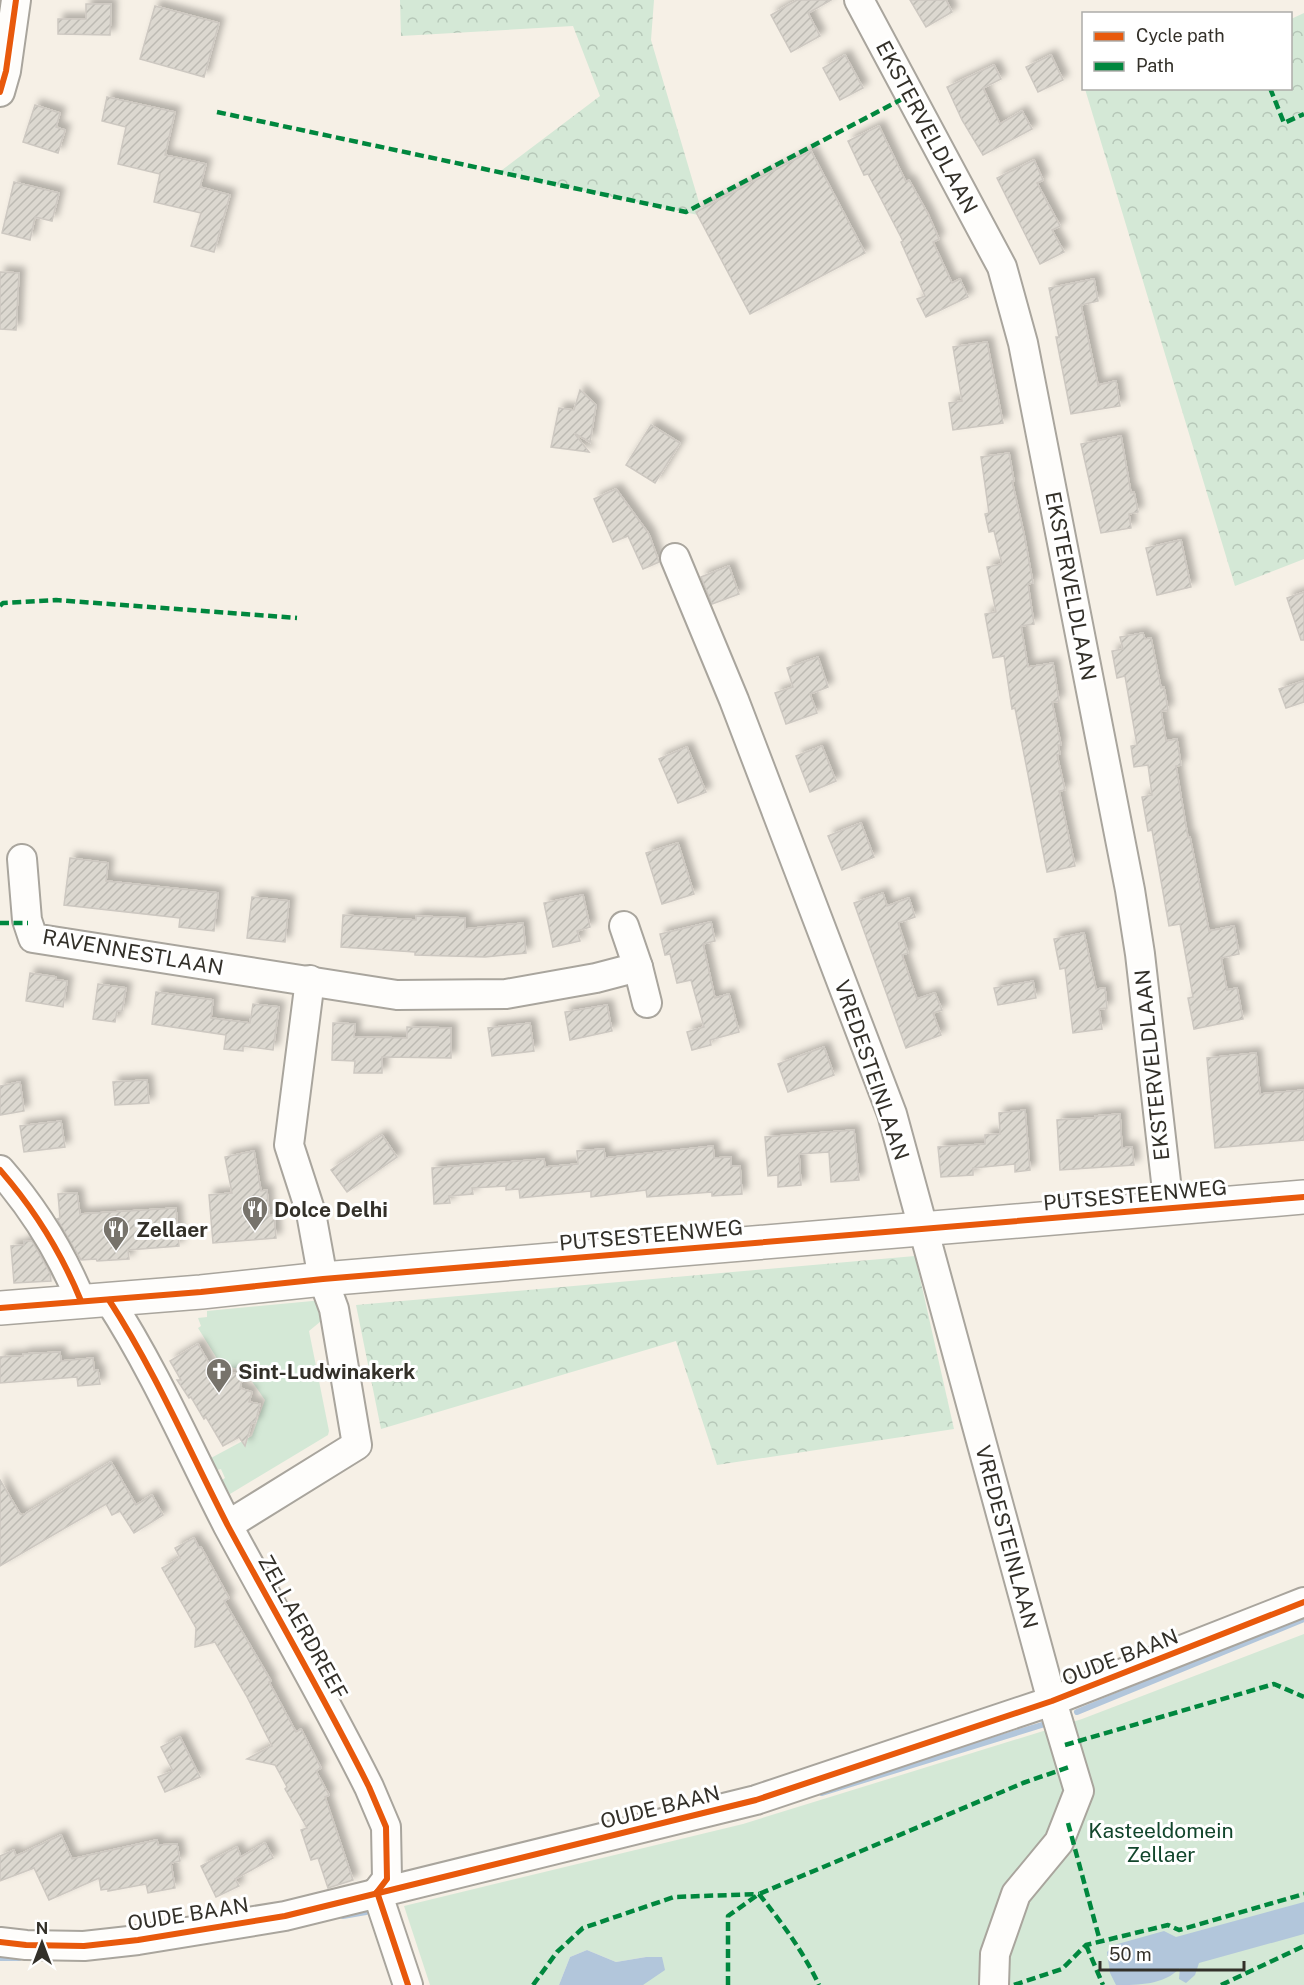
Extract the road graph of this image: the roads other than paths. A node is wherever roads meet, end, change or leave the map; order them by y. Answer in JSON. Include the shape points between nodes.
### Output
{"nodes":[{"id":1,"x":16,"y":0,"type":"edge"},
{"id":2,"x":859,"y":0,"type":"edge"},
{"id":3,"x":0,"y":92,"type":"edge"},
{"id":4,"x":675,"y":558,"type":"dead end"},
{"id":5,"x":22,"y":859,"type":"dead end"},
{"id":6,"x":624,"y":926,"type":"dead end"},
{"id":7,"x":638,"y":967,"type":"junction"},
{"id":8,"x":310,"y":980,"type":"junction"},
{"id":9,"x":647,"y":1003,"type":"dead end"},
{"id":10,"x":0,"y":1170,"type":"edge"},
{"id":11,"x":1304,"y":1197,"type":"edge"},
{"id":12,"x":1168,"y":1208,"type":"junction"},
{"id":13,"x":923,"y":1229,"type":"junction"},
{"id":14,"x":328,"y":1294,"type":"junction"},
{"id":15,"x":95,"y":1300,"type":"junction"},
{"id":16,"x":0,"y":1308,"type":"edge"},
{"id":17,"x":228,"y":1525,"type":"junction"},
{"id":18,"x":1304,"y":1602,"type":"edge"},
{"id":19,"x":1052,"y":1701,"type":"junction"},
{"id":20,"x":377,"y":1892,"type":"junction"},
{"id":21,"x":0,"y":1942,"type":"edge"},
{"id":22,"x":408,"y":1985,"type":"edge"},
{"id":23,"x":994,"y":1985,"type":"edge"}],
"edges":[{"from":1,"to":3,"type":"street"},
{"from":2,"to":12,"type":"street","name":"EKSTERVELDLAAN","via":[[1002,267],[1023,343],[1130,890]]},
{"from":4,"to":13,"type":"street","name":"VREDESTEINLAAN","via":[[734,700],[892,1114]]},
{"from":5,"to":8,"type":"street","name":"RAVENNESTLAAN","via":[[27,920],[33,938]]},
{"from":6,"to":7,"type":"street"},
{"from":7,"to":8,"type":"street","name":"RAVENNESTLAAN","via":[[506,994],[397,995]]},
{"from":7,"to":9,"type":"street"},
{"from":8,"to":14,"type":"street","via":[[290,1145]]},
{"from":10,"to":15,"type":"street","name":"ZELLAERDREEF","via":[[25,1198]]},
{"from":11,"to":12,"type":"main road","name":"PUTSESTEENWEG"},
{"from":12,"to":13,"type":"main road","name":"PUTSESTEENWEG"},
{"from":13,"to":14,"type":"main road","name":"PUTSESTEENWEG"},
{"from":13,"to":19,"type":"street","name":"VREDESTEINLAAN"},
{"from":14,"to":15,"type":"main road","name":"PUTSESTEENWEG","via":[[221,1290]]},
{"from":14,"to":17,"type":"street","via":[[357,1445]]},
{"from":15,"to":16,"type":"main road","name":"PUTSESTEENWEG"},
{"from":15,"to":17,"type":"street","name":"ZELLAERDREEF","via":[[125,1325]]},
{"from":17,"to":20,"type":"street","name":"ZELLAERDREEF","via":[[345,1740],[386,1827],[387,1879]]},
{"from":18,"to":19,"type":"street","name":"OUDE BAAN"},
{"from":19,"to":20,"type":"street","name":"OUDE BAAN","via":[[756,1800]]},
{"from":19,"to":23,"type":"street","name":"VREDESTEINLAAN","via":[[1079,1791],[1059,1842],[1016,1894],[995,1954]]},
{"from":20,"to":21,"type":"street","name":"OUDE BAAN","via":[[285,1916],[138,1940],[84,1946]]},
{"from":20,"to":22,"type":"street"}]}
